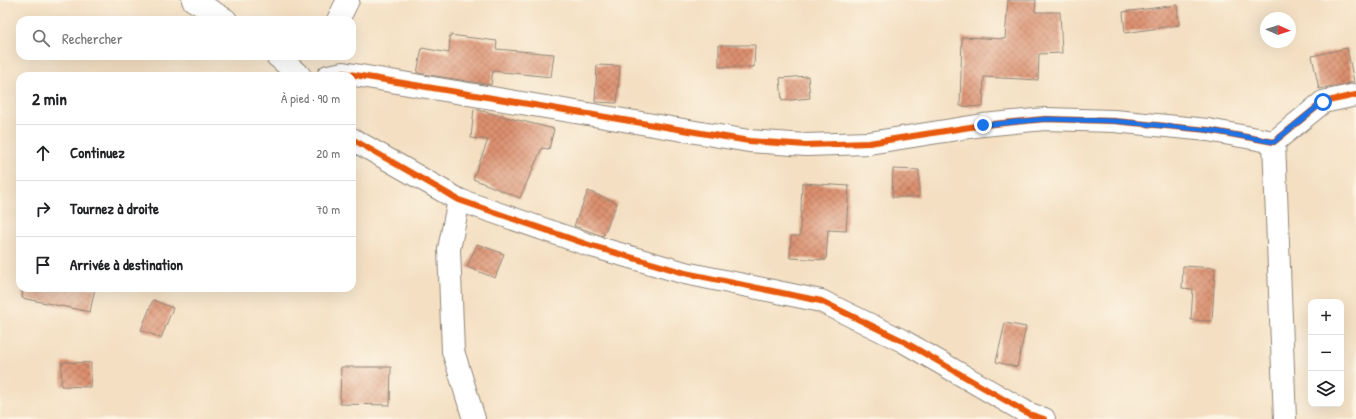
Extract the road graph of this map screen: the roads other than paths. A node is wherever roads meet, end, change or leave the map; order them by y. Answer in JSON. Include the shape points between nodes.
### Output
{"nodes":[{"id":1,"x":193,"y":0,"type":"edge"},
{"id":2,"x":348,"y":0,"type":"edge"},
{"id":3,"x":219,"y":16,"type":"edge"},
{"id":4,"x":340,"y":16,"type":"edge"},
{"id":5,"x":356,"y":75,"type":"edge"},
{"id":6,"x":1356,"y":95,"type":"edge"},
{"id":7,"x":356,"y":141,"type":"edge"},
{"id":8,"x":1274,"y":142,"type":"junction"},
{"id":9,"x":458,"y":200,"type":"junction"},
{"id":10,"x":474,"y":419,"type":"edge"},
{"id":11,"x":1044,"y":419,"type":"edge"},
{"id":12,"x":1285,"y":419,"type":"edge"}],
"edges":[{"from":1,"to":3,"type":"street"},
{"from":2,"to":4,"type":"street"},
{"from":5,"to":8,"type":"street","via":[[756,142],[806,145],[869,143],[983,125],[1046,119],[1114,121],[1208,130]]},
{"from":6,"to":8,"type":"street","via":[[1323,102]]},
{"from":7,"to":9,"type":"street"},
{"from":8,"to":12,"type":"street"},
{"from":9,"to":10,"type":"street","via":[[449,249],[453,351]]},
{"from":9,"to":11,"type":"street","via":[[592,246],[685,273],[821,301],[903,341],[1029,414]]}]}
